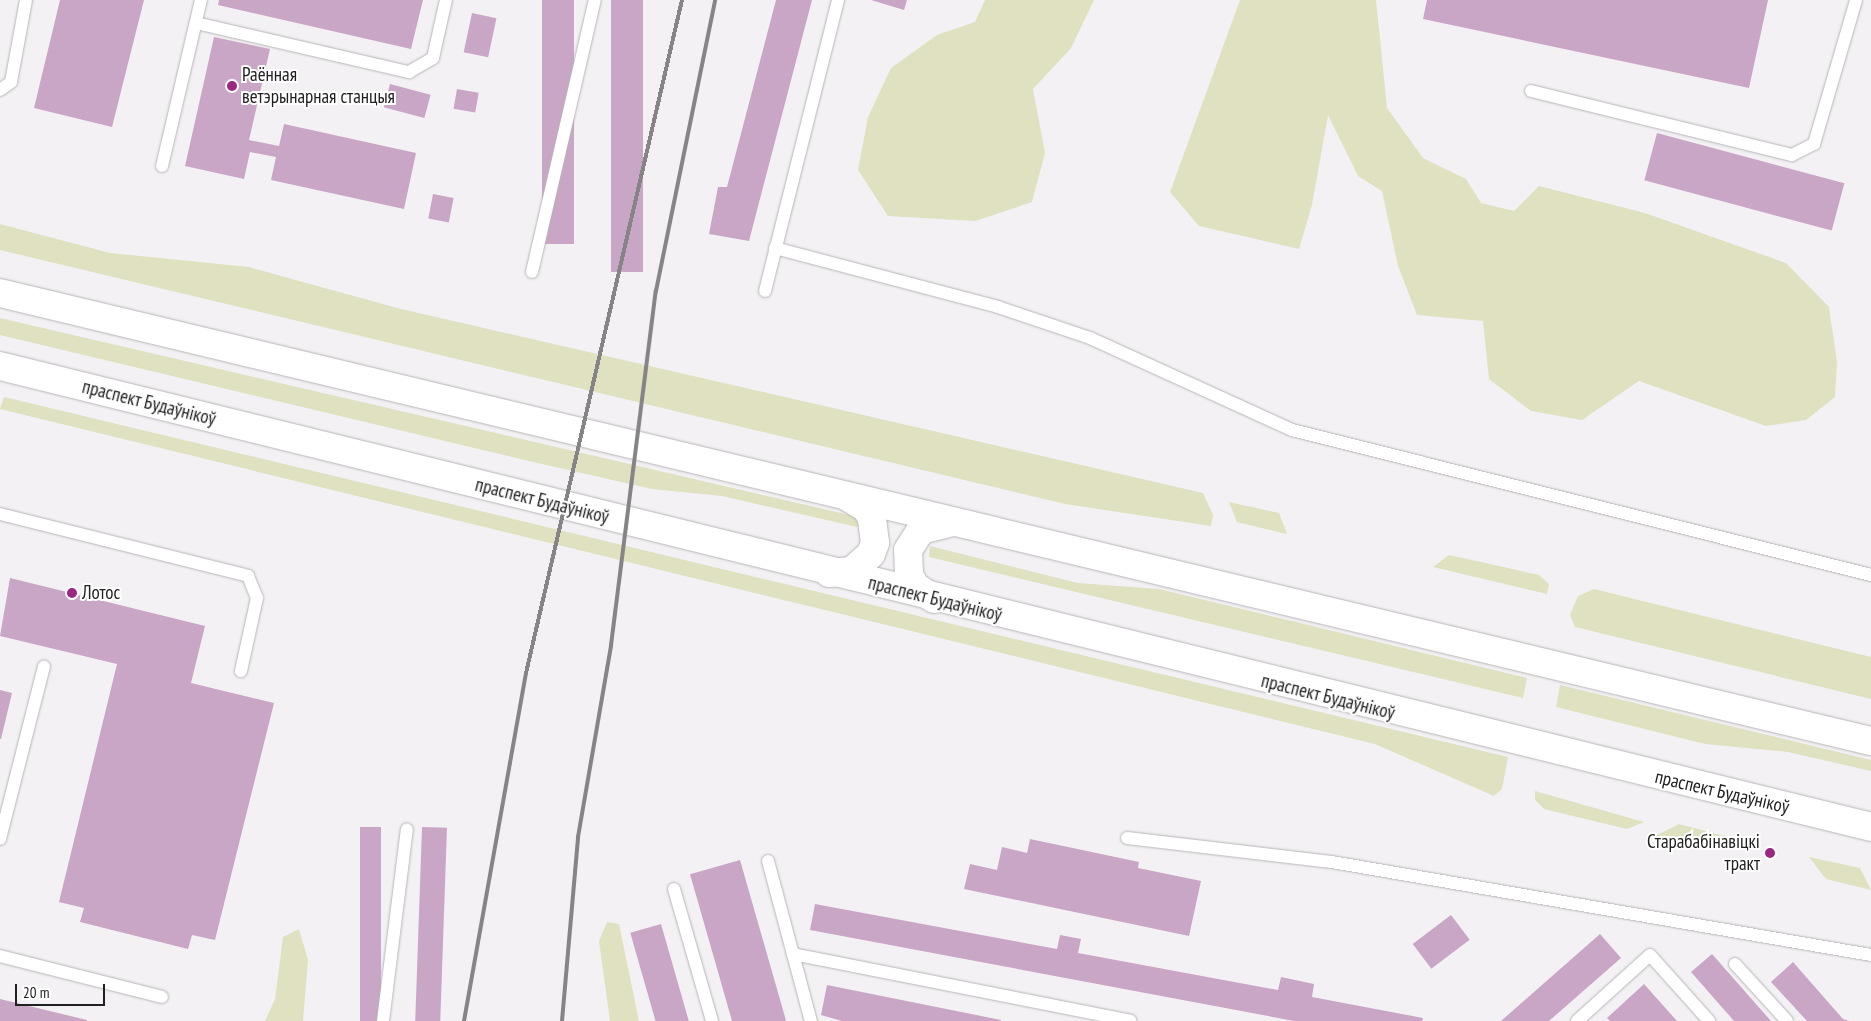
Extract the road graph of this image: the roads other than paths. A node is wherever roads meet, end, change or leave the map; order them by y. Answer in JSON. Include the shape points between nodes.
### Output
{"nodes":[{"id":1,"x":26,"y":0,"type":"edge"},
{"id":2,"x":201,"y":0,"type":"edge"},
{"id":3,"x":446,"y":0,"type":"edge"},
{"id":4,"x":595,"y":0,"type":"edge"},
{"id":5,"x":838,"y":0,"type":"edge"},
{"id":6,"x":1856,"y":0,"type":"edge"},
{"id":7,"x":196,"y":23,"type":"junction"},
{"id":8,"x":0,"y":90,"type":"edge"},
{"id":9,"x":1532,"y":91,"type":"dead end"},
{"id":10,"x":162,"y":166,"type":"dead end"},
{"id":11,"x":775,"y":248,"type":"junction"},
{"id":12,"x":532,"y":272,"type":"dead end"},
{"id":13,"x":765,"y":291,"type":"dead end"},
{"id":14,"x":0,"y":293,"type":"edge"},
{"id":15,"x":0,"y":366,"type":"edge"},
{"id":16,"x":844,"y":496,"type":"junction"},
{"id":17,"x":0,"y":514,"type":"edge"},
{"id":18,"x":957,"y":522,"type":"junction"},
{"id":19,"x":828,"y":573,"type":"junction"},
{"id":20,"x":1871,"y":575,"type":"edge"},
{"id":21,"x":935,"y":600,"type":"junction"},
{"id":22,"x":44,"y":667,"type":"dead end"},
{"id":23,"x":241,"y":671,"type":"dead end"},
{"id":24,"x":1871,"y":741,"type":"edge"},
{"id":25,"x":1871,"y":827,"type":"edge"},
{"id":26,"x":407,"y":829,"type":"dead end"},
{"id":27,"x":1127,"y":838,"type":"dead end"},
{"id":28,"x":0,"y":839,"type":"edge"},
{"id":29,"x":768,"y":861,"type":"dead end"},
{"id":30,"x":674,"y":889,"type":"dead end"},
{"id":31,"x":793,"y":954,"type":"junction"},
{"id":32,"x":1871,"y":955,"type":"edge"},
{"id":33,"x":0,"y":956,"type":"edge"},
{"id":34,"x":1734,"y":964,"type":"dead end"},
{"id":35,"x":162,"y":998,"type":"dead end"},
{"id":36,"x":383,"y":1021,"type":"edge"},
{"id":37,"x":712,"y":1021,"type":"edge"},
{"id":38,"x":811,"y":1021,"type":"edge"},
{"id":39,"x":1130,"y":1021,"type":"edge"},
{"id":40,"x":1577,"y":1021,"type":"edge"},
{"id":41,"x":1709,"y":1021,"type":"edge"},
{"id":42,"x":1787,"y":1021,"type":"edge"}],
"edges":[{"from":1,"to":8,"type":"lane","via":[[11,82]]},
{"from":2,"to":7,"type":"lane"},
{"from":3,"to":7,"type":"lane","via":[[432,58],[409,72]]},
{"from":4,"to":12,"type":"lane"},
{"from":5,"to":11,"type":"lane"},
{"from":6,"to":9,"type":"lane","via":[[1814,144],[1792,155]]},
{"from":7,"to":10,"type":"lane"},
{"from":11,"to":13,"type":"lane"},
{"from":11,"to":20,"type":"lane","via":[[998,307],[1090,338],[1292,430]]},
{"from":14,"to":16,"type":"main road"},
{"from":15,"to":19,"type":"main road","name":"праспект Будаўнікоў"},
{"from":16,"to":18,"type":"main road"},
{"from":16,"to":19,"type":"main road","via":[[866,508],[876,530],[875,543],[871,554],[852,571]]},
{"from":17,"to":23,"type":"lane","via":[[248,576],[257,598]]},
{"from":18,"to":21,"type":"main road","via":[[945,521],[922,530],[908,550],[909,575],[915,586]]},
{"from":18,"to":24,"type":"main road"},
{"from":19,"to":21,"type":"main road","name":"праспект Будаўнікоў"},
{"from":21,"to":25,"type":"main road","name":"праспект Будаўнікоў"},
{"from":22,"to":28,"type":"lane"},
{"from":26,"to":36,"type":"lane"},
{"from":27,"to":32,"type":"lane","via":[[1332,862]]},
{"from":29,"to":31,"type":"lane"},
{"from":30,"to":37,"type":"lane"},
{"from":31,"to":38,"type":"lane"},
{"from":31,"to":39,"type":"lane"},
{"from":33,"to":35,"type":"lane"},
{"from":34,"to":42,"type":"lane"},
{"from":40,"to":41,"type":"lane","via":[[1650,955]]}]}
